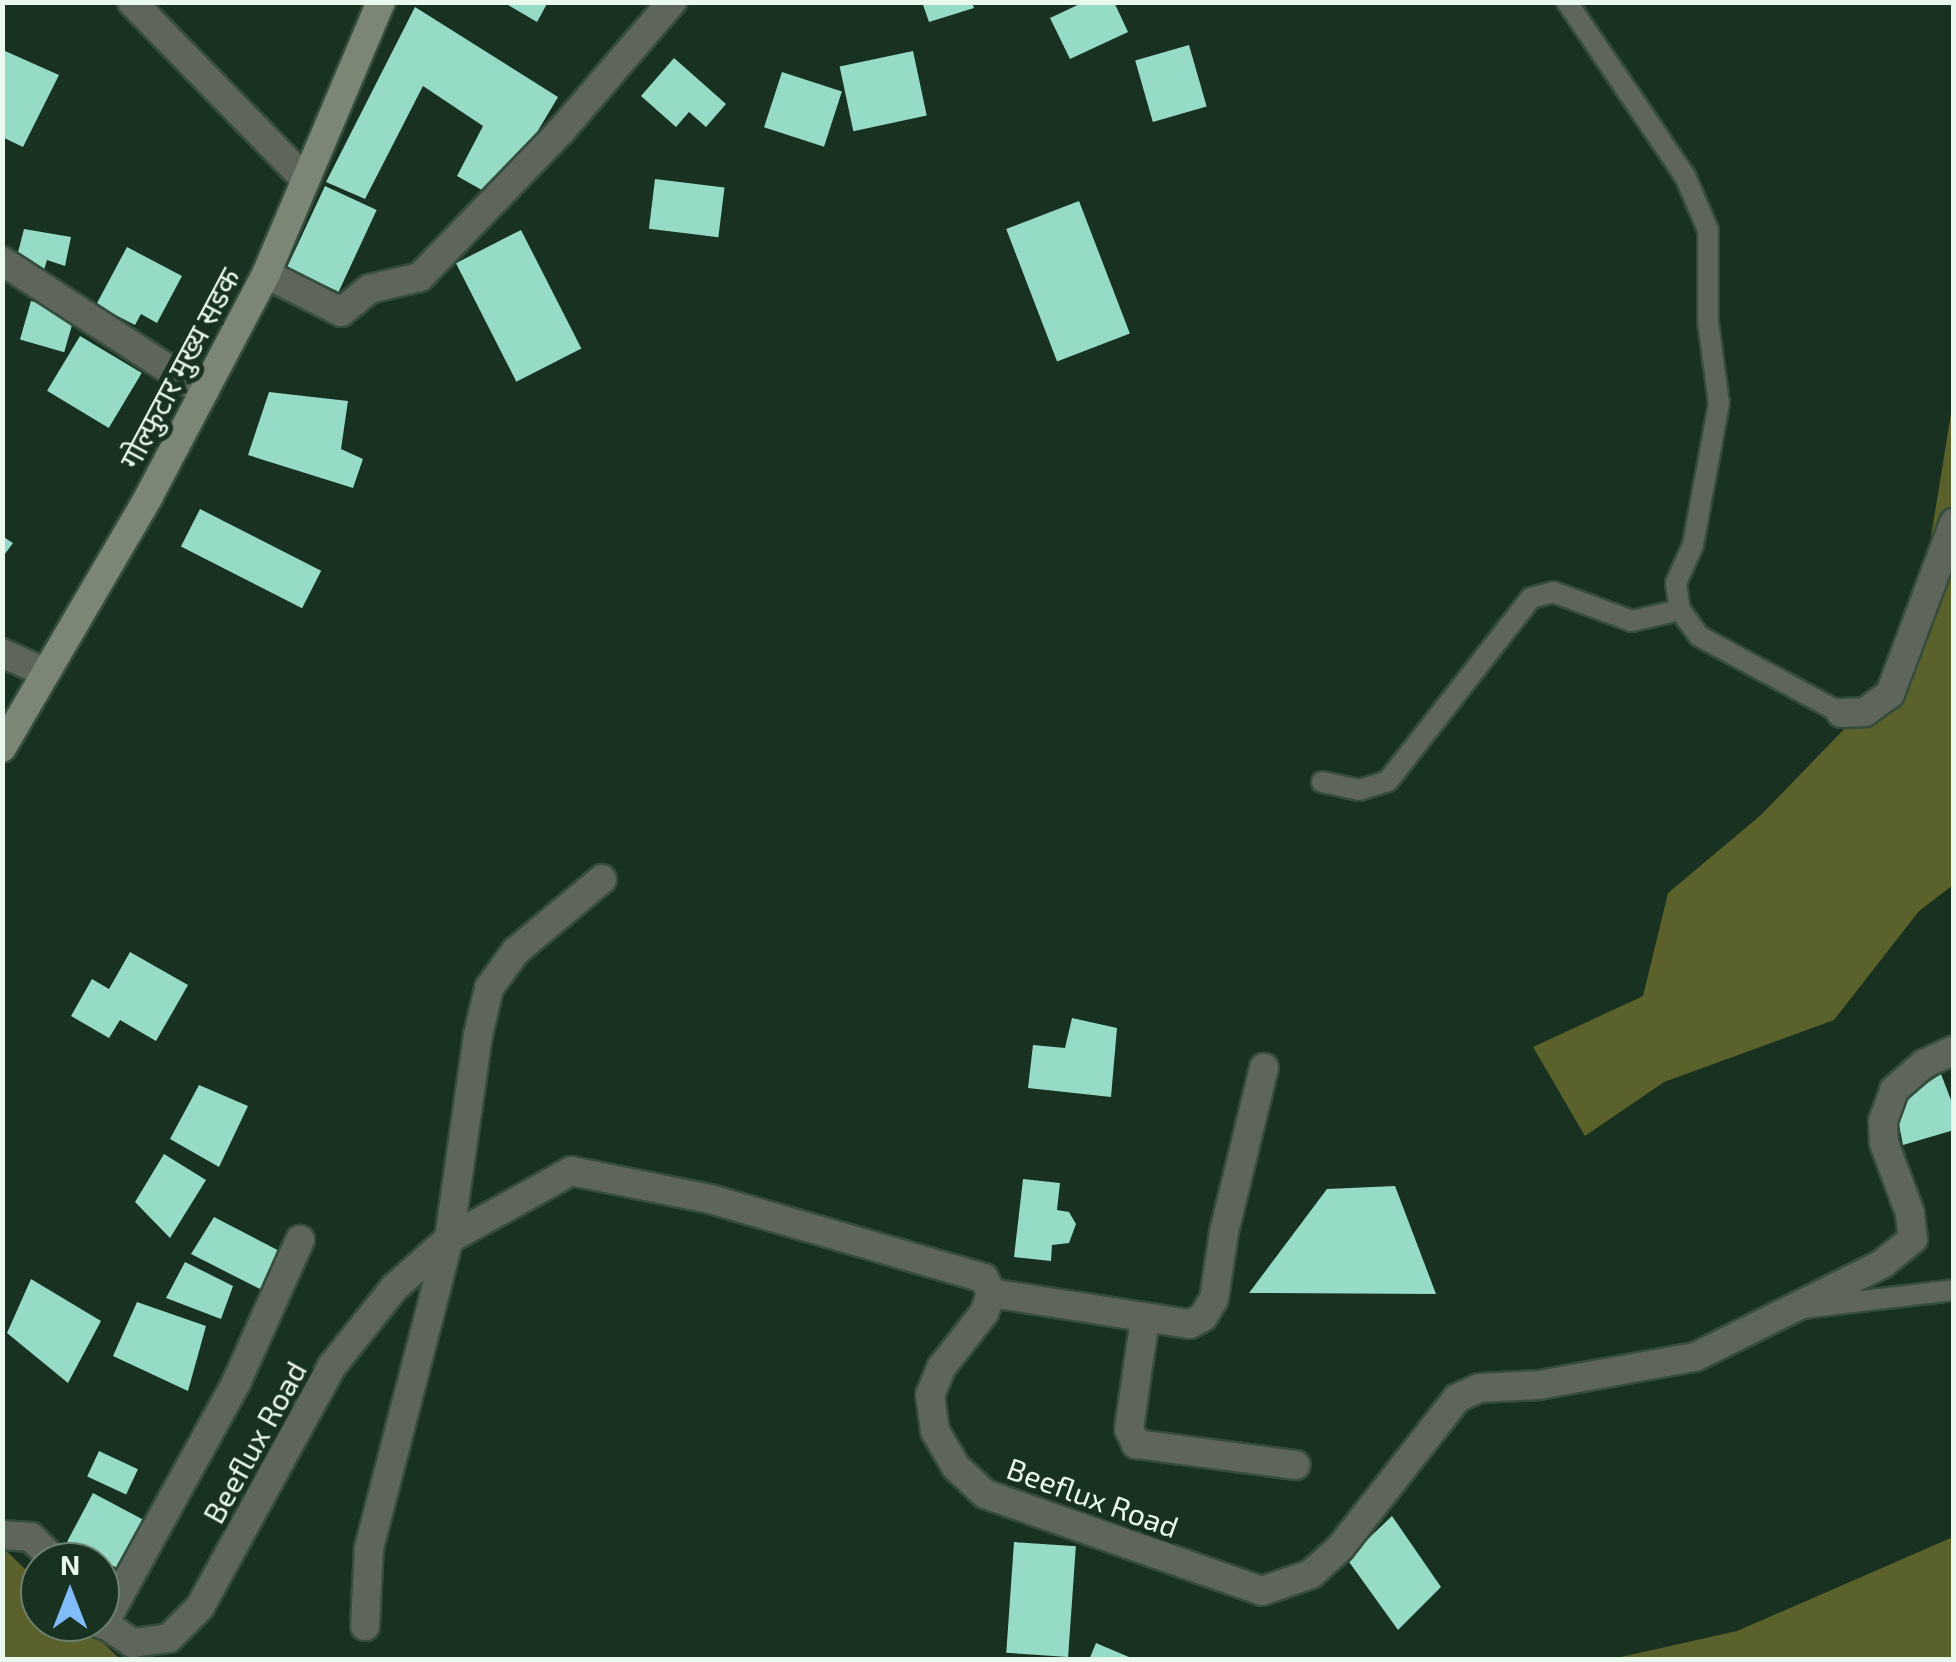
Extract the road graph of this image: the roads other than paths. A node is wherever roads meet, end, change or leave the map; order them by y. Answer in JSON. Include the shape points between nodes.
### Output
{"nodes":[{"id":1,"x":132,"y":2,"type":"edge"},
{"id":2,"x":381,"y":2,"type":"edge"},
{"id":3,"x":672,"y":2,"type":"edge"},
{"id":4,"x":1567,"y":2,"type":"edge"},
{"id":5,"x":304,"y":179,"type":"junction"},
{"id":6,"x":2,"y":261,"type":"edge"},
{"id":7,"x":266,"y":274,"type":"junction"},
{"id":8,"x":204,"y":392,"type":"junction"},
{"id":9,"x":1954,"y":523,"type":"edge"},
{"id":10,"x":1680,"y":610,"type":"junction"},
{"id":11,"x":2,"y":653,"type":"edge"},
{"id":12,"x":46,"y":673,"type":"junction"},
{"id":13,"x":1840,"y":713,"type":"joint"},
{"id":14,"x":2,"y":748,"type":"edge"},
{"id":15,"x":1322,"y":782,"type":"dead end"},
{"id":16,"x":602,"y":879,"type":"dead end"},
{"id":17,"x":1954,"y":1050,"type":"edge"},
{"id":18,"x":1264,"y":1068,"type":"dead end"},
{"id":19,"x":448,"y":1239,"type":"junction"},
{"id":20,"x":300,"y":1240,"type":"dead end"},
{"id":21,"x":1954,"y":1290,"type":"edge"},
{"id":22,"x":990,"y":1293,"type":"junction"},
{"id":23,"x":1792,"y":1310,"type":"junction"},
{"id":24,"x":1144,"y":1318,"type":"junction"},
{"id":25,"x":1296,"y":1465,"type":"dead end"},
{"id":26,"x":2,"y":1536,"type":"edge"},
{"id":27,"x":37,"y":1542,"type":"edge"},
{"id":28,"x":120,"y":1591,"type":"edge"},
{"id":29,"x":365,"y":1626,"type":"dead end"},
{"id":30,"x":120,"y":1635,"type":"edge"}],
"edges":[{"from":1,"to":5,"type":"street"},
{"from":2,"to":5,"type":"main road","name":"गोल्फुटार मुख्य सडक"},
{"from":3,"to":7,"type":"street","via":[[560,132],[420,277],[369,288],[341,312]]},
{"from":4,"to":10,"type":"lane","via":[[1685,176],[1708,230],[1708,322],[1719,403],[1693,545],[1676,583]]},
{"from":5,"to":7,"type":"main road","name":"गोल्फुटार मुख्य सडक"},
{"from":6,"to":8,"type":"street"},
{"from":7,"to":8,"type":"main road","name":"गोल्फुटार मुख्य सडक"},
{"from":8,"to":12,"type":"main road","name":"गोल्फुटार मुख्य सडक"},
{"from":9,"to":13,"type":"street","via":[[1890,694],[1864,712]]},
{"from":10,"to":13,"type":"lane","via":[[1699,636]]},
{"from":10,"to":15,"type":"lane","via":[[1632,620],[1553,592],[1531,598],[1388,780],[1360,790]]},
{"from":11,"to":12,"type":"street"},
{"from":12,"to":14,"type":"main road","name":"गोल्फुटार मुख्य सडक"},
{"from":16,"to":19,"type":"street","via":[[516,950],[489,988]]},
{"from":17,"to":23,"type":"street","name":"Beeflux Road","via":[[1894,1090],[1883,1120],[1912,1239],[1882,1264]]},
{"from":18,"to":24,"type":"street","via":[[1214,1299],[1190,1324]]},
{"from":19,"to":22,"type":"street","name":"Beeflux Road","via":[[571,1171],[710,1199],[958,1269],[984,1278]]},
{"from":19,"to":29,"type":"street","via":[[369,1548]]},
{"from":19,"to":30,"type":"street","name":"Beeflux Road","via":[[394,1288],[332,1366],[200,1608],[170,1638],[133,1643]]},
{"from":20,"to":28,"type":"street","via":[[236,1384]]},
{"from":21,"to":23,"type":"lane"},
{"from":22,"to":23,"type":"street","name":"Beeflux Road","via":[[930,1396],[935,1431],[956,1467],[986,1494],[1262,1591],[1311,1574],[1340,1548],[1457,1398],[1480,1388],[1539,1385],[1696,1357]]},
{"from":22,"to":24,"type":"street"},
{"from":24,"to":25,"type":"street","via":[[1130,1439],[1152,1448]]},
{"from":26,"to":27,"type":"street"}]}
